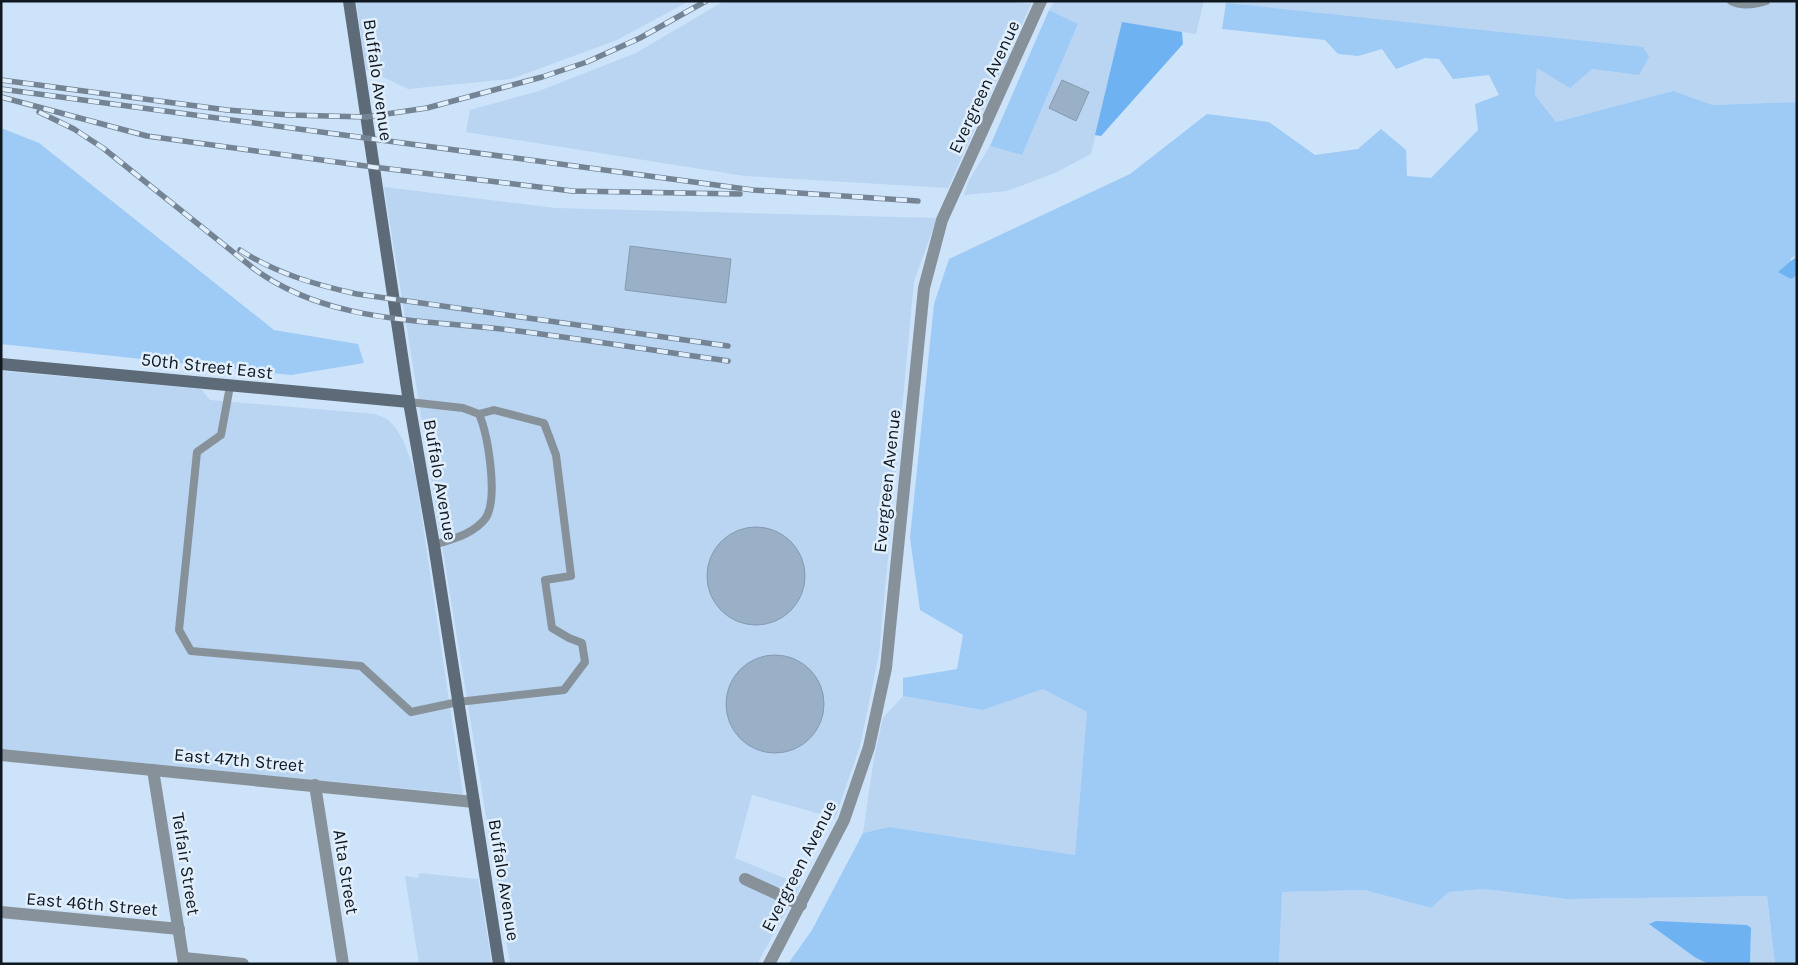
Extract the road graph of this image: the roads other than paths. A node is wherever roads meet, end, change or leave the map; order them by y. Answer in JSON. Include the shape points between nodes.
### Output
{"nodes":[{"id":1,"x":349,"y":1,"type":"edge"},
{"id":2,"x":1041,"y":1,"type":"edge"},
{"id":3,"x":1730,"y":1,"type":"edge"},
{"id":4,"x":1766,"y":1,"type":"edge"},
{"id":5,"x":1,"y":364,"type":"edge"},
{"id":6,"x":230,"y":386,"type":"junction"},
{"id":7,"x":409,"y":402,"type":"junction"},
{"id":8,"x":479,"y":414,"type":"junction"},
{"id":9,"x":434,"y":545,"type":"junction"},
{"id":10,"x":458,"y":702,"type":"junction"},
{"id":11,"x":1,"y":756,"type":"edge"},
{"id":12,"x":153,"y":770,"type":"junction"},
{"id":13,"x":315,"y":785,"type":"junction"},
{"id":14,"x":474,"y":802,"type":"junction"},
{"id":15,"x":745,"y":879,"type":"dead end"},
{"id":16,"x":801,"y":905,"type":"junction"},
{"id":17,"x":1,"y":912,"type":"edge"},
{"id":18,"x":179,"y":929,"type":"junction"},
{"id":19,"x":184,"y":961,"type":"edge"},
{"id":20,"x":243,"y":964,"type":"edge"},
{"id":21,"x":343,"y":964,"type":"edge"},
{"id":22,"x":499,"y":964,"type":"edge"},
{"id":23,"x":769,"y":964,"type":"edge"}],
"edges":[{"from":1,"to":7,"type":"street","name":"Buffalo Avenue"},
{"from":2,"to":16,"type":"street","name":"Evergreen Avenue","via":[[951,200],[934,249],[924,288],[886,668],[876,722],[844,820]]},
{"from":3,"to":4,"type":"lane","via":[[1755,5]]},
{"from":5,"to":6,"type":"street","name":"50th Street East"},
{"from":6,"to":7,"type":"street","name":"50th Street East"},
{"from":6,"to":10,"type":"lane","via":[[221,435],[197,452],[179,630],[191,652],[361,666],[411,712]]},
{"from":7,"to":8,"type":"lane","via":[[464,408]]},
{"from":7,"to":9,"type":"street","name":"Buffalo Avenue"},
{"from":8,"to":9,"type":"lane","via":[[486,430],[492,490],[486,518],[465,535]]},
{"from":8,"to":10,"type":"lane","via":[[494,410],[544,423],[556,455],[571,576],[545,580],[547,600],[552,628],[582,643],[585,662],[564,690]]},
{"from":9,"to":10,"type":"street","name":"Buffalo Avenue"},
{"from":10,"to":14,"type":"street","name":"Buffalo Avenue"},
{"from":11,"to":12,"type":"street","name":"East 47th Street"},
{"from":12,"to":13,"type":"street","name":"East 47th Street"},
{"from":12,"to":18,"type":"street","name":"Telfair Street"},
{"from":13,"to":14,"type":"street","name":"East 47th Street"},
{"from":13,"to":21,"type":"street","name":"Alta Street"},
{"from":14,"to":22,"type":"street","name":"Buffalo Avenue"},
{"from":15,"to":16,"type":"street"},
{"from":16,"to":23,"type":"street","name":"Evergreen Avenue"},
{"from":17,"to":18,"type":"street","name":"East 46th Street"},
{"from":18,"to":19,"type":"street","name":"Telfair Street"},
{"from":19,"to":20,"type":"street"}]}
